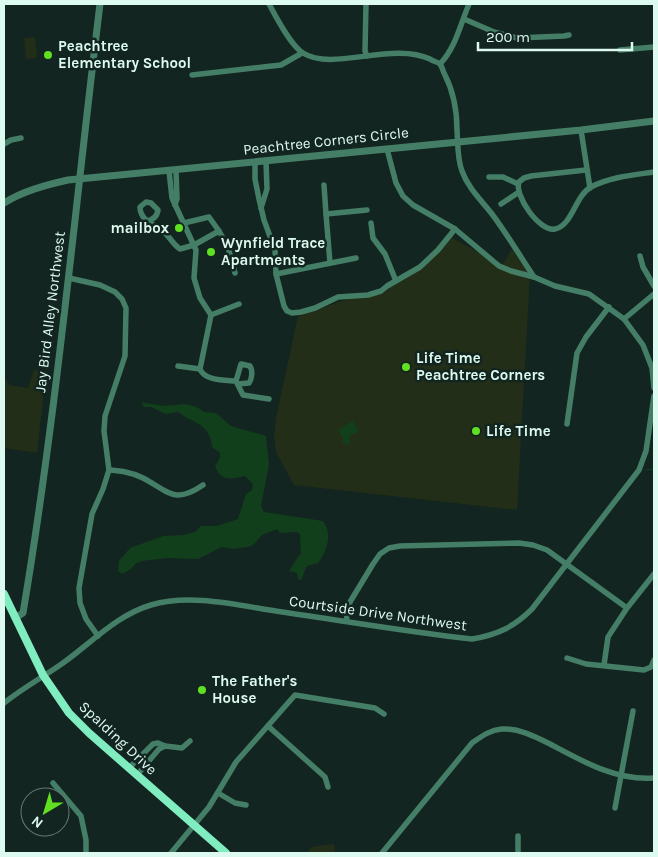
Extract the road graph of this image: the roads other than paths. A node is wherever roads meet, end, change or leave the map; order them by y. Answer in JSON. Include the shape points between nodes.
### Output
{"nodes":[{"id":1,"x":100,"y":4,"type":"edge"},
{"id":2,"x":269,"y":4,"type":"edge"},
{"id":3,"x":366,"y":4,"type":"edge"},
{"id":4,"x":469,"y":4,"type":"edge"},
{"id":5,"x":464,"y":19,"type":"junction"},
{"id":6,"x":568,"y":35,"type":"dead end"},
{"id":7,"x":654,"y":47,"type":"edge"},
{"id":8,"x":620,"y":50,"type":"dead end"},
{"id":9,"x":302,"y":53,"type":"junction"},
{"id":10,"x":367,"y":56,"type":"junction"},
{"id":11,"x":440,"y":64,"type":"junction"},
{"id":12,"x":192,"y":75,"type":"dead end"},
{"id":13,"x":654,"y":121,"type":"edge"},
{"id":14,"x":581,"y":130,"type":"junction"},
{"id":15,"x":21,"y":138,"type":"dead end"},
{"id":16,"x":457,"y":142,"type":"junction"},
{"id":17,"x":4,"y":144,"type":"edge"},
{"id":18,"x":387,"y":149,"type":"junction"},
{"id":19,"x":266,"y":161,"type":"junction"},
{"id":20,"x":255,"y":162,"type":"junction"},
{"id":21,"x":172,"y":170,"type":"junction"},
{"id":22,"x":586,"y":170,"type":"junction"},
{"id":23,"x":654,"y":172,"type":"edge"},
{"id":24,"x":489,"y":178,"type":"dead end"},
{"id":25,"x":79,"y":180,"type":"junction"},
{"id":26,"x":518,"y":184,"type":"junction"},
{"id":27,"x":324,"y":185,"type":"dead end"},
{"id":28,"x":590,"y":188,"type":"junction"},
{"id":29,"x":519,"y":192,"type":"junction"},
{"id":30,"x":4,"y":203,"type":"edge"},
{"id":31,"x":501,"y":204,"type":"dead end"},
{"id":32,"x":261,"y":208,"type":"junction"},
{"id":33,"x":367,"y":210,"type":"dead end"},
{"id":34,"x":326,"y":214,"type":"junction"},
{"id":35,"x":148,"y":221,"type":"dead end"},
{"id":36,"x":184,"y":223,"type":"junction"},
{"id":37,"x":371,"y":223,"type":"dead end"},
{"id":38,"x":455,"y":230,"type":"junction"},
{"id":39,"x":219,"y":231,"type":"junction"},
{"id":40,"x":194,"y":245,"type":"junction"},
{"id":41,"x":640,"y":256,"type":"dead end"},
{"id":42,"x":356,"y":258,"type":"dead end"},
{"id":43,"x":330,"y":263,"type":"junction"},
{"id":44,"x":235,"y":273,"type":"dead end"},
{"id":45,"x":276,"y":274,"type":"junction"},
{"id":46,"x":534,"y":277,"type":"junction"},
{"id":47,"x":69,"y":278,"type":"junction"},
{"id":48,"x":396,"y":281,"type":"junction"},
{"id":49,"x":654,"y":286,"type":"edge"},
{"id":50,"x":654,"y":294,"type":"edge"},
{"id":51,"x":239,"y":304,"type":"dead end"},
{"id":52,"x":609,"y":307,"type":"junction"},
{"id":53,"x":210,"y":315,"type":"junction"},
{"id":54,"x":624,"y":318,"type":"junction"},
{"id":55,"x":178,"y":366,"type":"dead end"},
{"id":56,"x":200,"y":369,"type":"junction"},
{"id":57,"x":654,"y":388,"type":"edge"},
{"id":58,"x":654,"y":396,"type":"edge"},
{"id":59,"x":269,"y":399,"type":"dead end"},
{"id":60,"x":653,"y":418,"type":"edge"},
{"id":61,"x":567,"y":424,"type":"dead end"},
{"id":62,"x":109,"y":470,"type":"junction"},
{"id":63,"x":203,"y":485,"type":"dead end"},
{"id":64,"x":567,"y":564,"type":"junction"},
{"id":65,"x":654,"y":574,"type":"edge"},
{"id":66,"x":4,"y":594,"type":"edge"},
{"id":67,"x":626,"y":608,"type":"junction"},
{"id":68,"x":15,"y":618,"type":"junction"},
{"id":69,"x":346,"y":621,"type":"junction"},
{"id":70,"x":98,"y":636,"type":"junction"},
{"id":71,"x":568,"y":658,"type":"dead end"},
{"id":72,"x":654,"y":660,"type":"edge"},
{"id":73,"x":604,"y":665,"type":"junction"},
{"id":74,"x":43,"y":675,"type":"junction"},
{"id":75,"x":4,"y":703,"type":"edge"},
{"id":76,"x":633,"y":711,"type":"dead end"},
{"id":77,"x":384,"y":714,"type":"dead end"},
{"id":78,"x":268,"y":726,"type":"junction"},
{"id":79,"x":190,"y":741,"type":"dead end"},
{"id":80,"x":165,"y":746,"type":"junction"},
{"id":81,"x":128,"y":768,"type":"junction"},
{"id":82,"x":137,"y":775,"type":"junction"},
{"id":83,"x":622,"y":775,"type":"junction"},
{"id":84,"x":654,"y":778,"type":"edge"},
{"id":85,"x":53,"y":783,"type":"dead end"},
{"id":86,"x":328,"y":787,"type":"dead end"},
{"id":87,"x":218,"y":793,"type":"junction"},
{"id":88,"x":246,"y":805,"type":"dead end"},
{"id":89,"x":615,"y":808,"type":"dead end"},
{"id":90,"x":194,"y":825,"type":"junction"},
{"id":91,"x":518,"y":836,"type":"dead end"},
{"id":92,"x":86,"y":853,"type":"edge"},
{"id":93,"x":171,"y":853,"type":"edge"},
{"id":94,"x":226,"y":853,"type":"edge"},
{"id":95,"x":382,"y":853,"type":"edge"},
{"id":96,"x":518,"y":853,"type":"edge"}],
"edges":[{"from":1,"to":25,"type":"street","name":"Jay Bird Alley Northwest"},
{"from":2,"to":9,"type":"street","via":[[288,37]]},
{"from":3,"to":10,"type":"street"},
{"from":4,"to":5,"type":"street"},
{"from":5,"to":6,"type":"street","via":[[516,38]]},
{"from":5,"to":11,"type":"street","via":[[455,44]]},
{"from":7,"to":8,"type":"street"},
{"from":9,"to":10,"type":"street","via":[[326,60]]},
{"from":9,"to":12,"type":"street","via":[[281,65]]},
{"from":10,"to":11,"type":"street","via":[[405,53]]},
{"from":11,"to":16,"type":"street","via":[[452,95]]},
{"from":13,"to":14,"type":"street","name":"Peachtree Corners Circle"},
{"from":14,"to":16,"type":"street","name":"Peachtree Corners Circle"},
{"from":14,"to":22,"type":"street"},
{"from":15,"to":17,"type":"street"},
{"from":16,"to":18,"type":"street","name":"Peachtree Corners Circle"},
{"from":16,"to":46,"type":"street","via":[[458,158],[466,181]]},
{"from":18,"to":19,"type":"street","name":"Peachtree Corners Circle"},
{"from":18,"to":38,"type":"street","via":[[403,196]]},
{"from":19,"to":20,"type":"street","name":"Peachtree Corners Circle"},
{"from":19,"to":32,"type":"street","via":[[267,189]]},
{"from":20,"to":21,"type":"street","name":"Peachtree Corners Circle"},
{"from":20,"to":32,"type":"street"},
{"from":21,"to":25,"type":"street","name":"Peachtree Corners Circle"},
{"from":21,"to":36,"type":"street","via":[[177,199],[175,206]]},
{"from":22,"to":26,"type":"street","via":[[531,176]]},
{"from":22,"to":28,"type":"street"},
{"from":23,"to":28,"type":"street","via":[[625,175]]},
{"from":24,"to":26,"type":"street","via":[[503,177]]},
{"from":25,"to":30,"type":"street","name":"Peachtree Corners Circle","via":[[50,184]]},
{"from":25,"to":47,"type":"street","name":"Jay Bird Alley Northwest"},
{"from":26,"to":29,"type":"street"},
{"from":27,"to":34,"type":"street"},
{"from":28,"to":29,"type":"street","via":[[576,203],[562,227],[555,229],[538,223]]},
{"from":29,"to":31,"type":"street"},
{"from":32,"to":45,"type":"street","via":[[275,250]]},
{"from":33,"to":34,"type":"street"},
{"from":34,"to":43,"type":"street"},
{"from":35,"to":40,"type":"street","via":[[180,249]]},
{"from":36,"to":39,"type":"street","via":[[210,217]]},
{"from":36,"to":40,"type":"street"},
{"from":37,"to":48,"type":"street","via":[[373,238],[383,251]]},
{"from":38,"to":46,"type":"street","via":[[499,266]]},
{"from":38,"to":48,"type":"street","via":[[420,267]]},
{"from":39,"to":40,"type":"street"},
{"from":39,"to":44,"type":"street","via":[[228,247]]},
{"from":40,"to":53,"type":"street","via":[[194,278]]},
{"from":41,"to":49,"type":"street"},
{"from":42,"to":43,"type":"street"},
{"from":43,"to":45,"type":"street"},
{"from":45,"to":48,"type":"street","via":[[287,311],[301,312],[338,297],[381,291]]},
{"from":46,"to":52,"type":"street","via":[[589,294]]},
{"from":47,"to":62,"type":"street","via":[[115,292],[126,308],[125,356],[105,416]]},
{"from":47,"to":68,"type":"street","name":"Jay Bird Alley Northwest","via":[[36,534],[23,613]]},
{"from":50,"to":54,"type":"street"},
{"from":51,"to":53,"type":"street"},
{"from":52,"to":54,"type":"street"},
{"from":52,"to":61,"type":"street","via":[[577,353]]},
{"from":53,"to":56,"type":"street"},
{"from":54,"to":57,"type":"street","via":[[643,345],[652,368]]},
{"from":55,"to":56,"type":"street"},
{"from":56,"to":59,"type":"street","via":[[207,377],[237,382],[243,395]]},
{"from":58,"to":60,"type":"street","name":"Courtside Drive Northwest"},
{"from":60,"to":64,"type":"street","name":"Courtside Drive Northwest","via":[[646,455],[639,470]]},
{"from":62,"to":63,"type":"street","via":[[134,474],[174,495],[193,492]]},
{"from":62,"to":70,"type":"street","via":[[92,514],[79,588],[86,619]]},
{"from":64,"to":67,"type":"street"},
{"from":64,"to":69,"type":"street","name":"Courtside Drive Northwest","via":[[520,621],[490,636],[472,639]]},
{"from":64,"to":69,"type":"street","via":[[533,544],[389,548],[380,554],[366,574],[350,602]]},
{"from":65,"to":67,"type":"street"},
{"from":66,"to":68,"type":"main road","name":"Spalding Drive"},
{"from":67,"to":73,"type":"street","via":[[608,637]]},
{"from":68,"to":74,"type":"main road","name":"Spalding Drive"},
{"from":69,"to":70,"type":"street","name":"Courtside Drive Northwest","via":[[188,599],[161,602],[139,610]]},
{"from":70,"to":74,"type":"street","name":"Courtside Drive Northwest"},
{"from":71,"to":73,"type":"street"},
{"from":72,"to":73,"type":"street","via":[[651,667],[644,670]]},
{"from":74,"to":75,"type":"street","name":"Courtside Drive Northwest"},
{"from":74,"to":81,"type":"main road","name":"Spalding Drive","via":[[69,713]]},
{"from":76,"to":83,"type":"street"},
{"from":77,"to":78,"type":"street","via":[[375,708],[295,695]]},
{"from":78,"to":86,"type":"street","via":[[325,777]]},
{"from":78,"to":87,"type":"street","via":[[236,762]]},
{"from":79,"to":80,"type":"street","via":[[182,748]]},
{"from":80,"to":81,"type":"street","via":[[152,744]]},
{"from":80,"to":82,"type":"street"},
{"from":81,"to":82,"type":"main road","name":"Spalding Drive"},
{"from":82,"to":90,"type":"main road","name":"Spalding Drive"},
{"from":83,"to":84,"type":"street"},
{"from":83,"to":89,"type":"street"},
{"from":83,"to":95,"type":"street","via":[[598,768],[514,730],[488,732],[472,743]]},
{"from":85,"to":92,"type":"street","via":[[81,816]]},
{"from":87,"to":88,"type":"street"},
{"from":87,"to":90,"type":"street"},
{"from":90,"to":93,"type":"street"},
{"from":90,"to":94,"type":"main road","name":"Spalding Drive"},
{"from":91,"to":96,"type":"street"}]}
